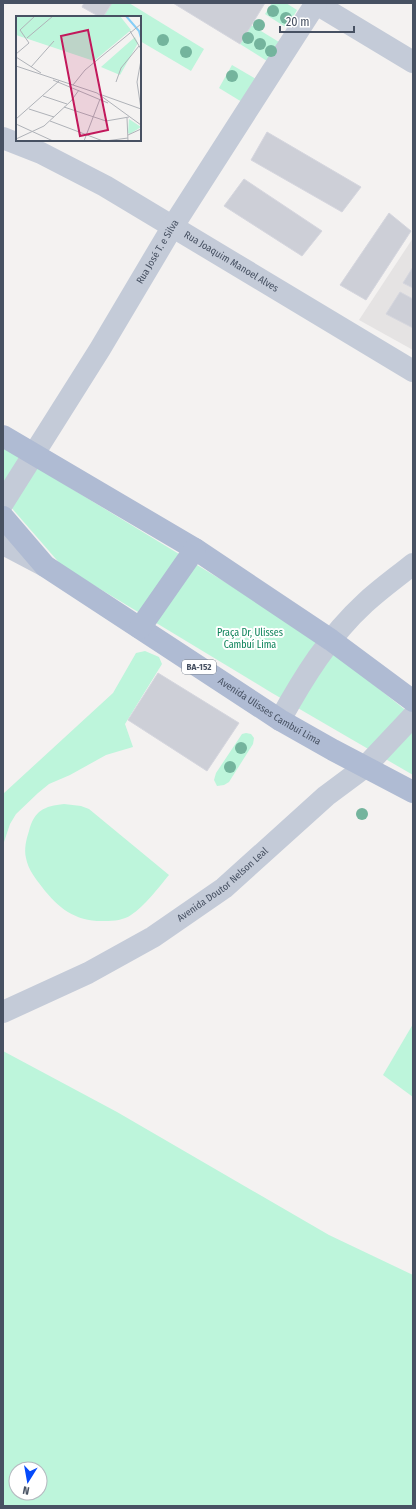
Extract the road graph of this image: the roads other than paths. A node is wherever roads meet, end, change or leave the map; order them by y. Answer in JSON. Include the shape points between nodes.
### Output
{"nodes":[{"id":1,"x":316,"y":3,"type":"edge"},
{"id":2,"x":413,"y":62,"type":"edge"},
{"id":3,"x":3,"y":138,"type":"edge"},
{"id":4,"x":173,"y":226,"type":"junction"},
{"id":5,"x":413,"y":371,"type":"edge"},
{"id":6,"x":3,"y":436,"type":"edge"},
{"id":7,"x":34,"y":455,"type":"junction"},
{"id":8,"x":3,"y":504,"type":"edge"},
{"id":9,"x":3,"y":517,"type":"edge"},
{"id":10,"x":3,"y":544,"type":"edge"},
{"id":11,"x":195,"y":549,"type":"junction"},
{"id":12,"x":413,"y":564,"type":"edge"},
{"id":13,"x":45,"y":566,"type":"junction"},
{"id":14,"x":140,"y":628,"type":"junction"},
{"id":15,"x":332,"y":640,"type":"junction"},
{"id":16,"x":413,"y":701,"type":"edge"},
{"id":17,"x":413,"y":716,"type":"edge"},
{"id":18,"x":280,"y":720,"type":"junction"},
{"id":19,"x":365,"y":767,"type":"junction"},
{"id":20,"x":413,"y":792,"type":"edge"},
{"id":21,"x":3,"y":1012,"type":"edge"}],
"edges":[{"from":1,"to":2,"type":"street"},
{"from":1,"to":4,"type":"street","name":"Rua José T. e Silva"},
{"from":3,"to":4,"type":"street","name":"Rua Joaquim Manoel Alves","via":[[41,153],[98,182]]},
{"from":4,"to":5,"type":"street","name":"Rua Joaquim Manoel Alves"},
{"from":4,"to":7,"type":"street","name":"Rua José T. e Silva"},
{"from":6,"to":7,"type":"main road"},
{"from":7,"to":8,"type":"street","name":"Rua José T. e Silva"},
{"from":7,"to":11,"type":"main road"},
{"from":9,"to":13,"type":"main road","name":"Avenida Ulisses Cambuí Lima","number":"BA-152"},
{"from":10,"to":13,"type":"street"},
{"from":11,"to":14,"type":"main road"},
{"from":11,"to":15,"type":"main road"},
{"from":12,"to":15,"type":"street","via":[[365,603]]},
{"from":13,"to":14,"type":"main road","name":"Avenida Ulisses Cambuí Lima","number":"BA-152"},
{"from":14,"to":18,"type":"main road","name":"Avenida Ulisses Cambuí Lima","number":"BA-152"},
{"from":15,"to":16,"type":"main road"},
{"from":15,"to":18,"type":"street","via":[[306,674]]},
{"from":17,"to":19,"type":"street","name":"Avenida Doutor Nelson Leal"},
{"from":18,"to":19,"type":"main road","name":"Avenida Ulisses Cambuí Lima","number":"BA-152"},
{"from":19,"to":20,"type":"main road","name":"Avenida Ulisses Cambuí Lima","number":"BA-152"},
{"from":19,"to":21,"type":"street","name":"Avenida Doutor Nelson Leal","via":[[326,796],[224,888],[153,937],[88,973]]}]}
